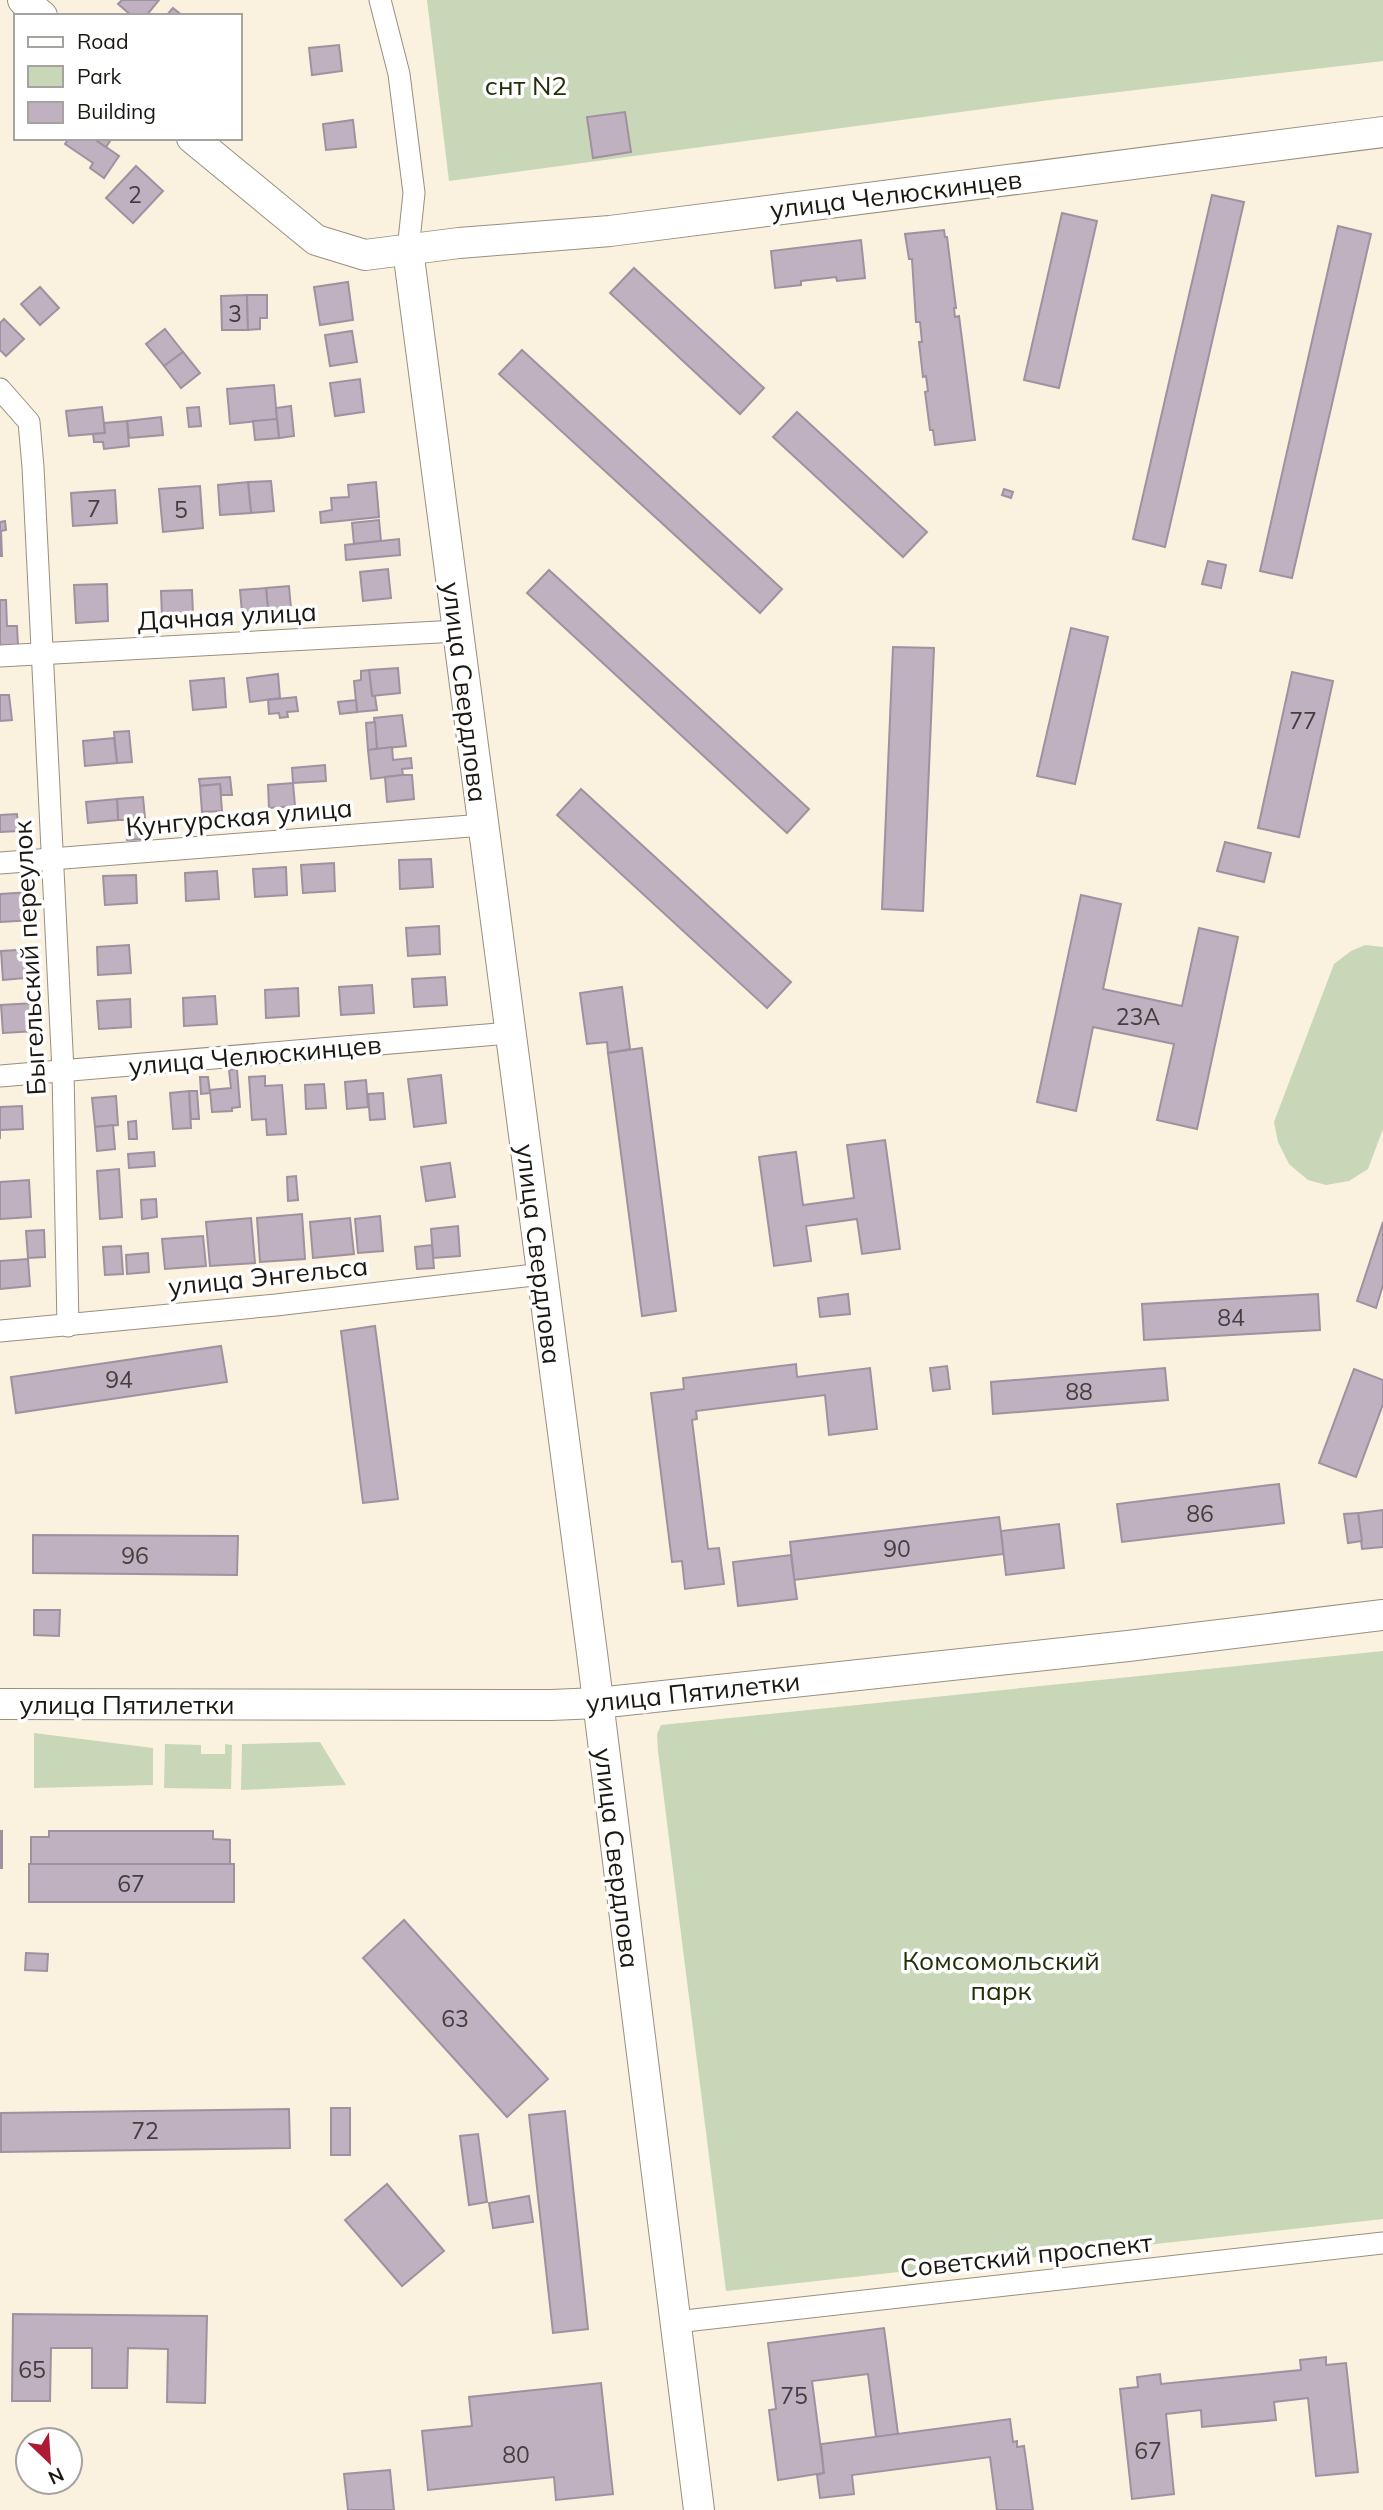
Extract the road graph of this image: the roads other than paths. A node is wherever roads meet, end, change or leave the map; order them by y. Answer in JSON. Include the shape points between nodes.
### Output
{"nodes":[{"id":1,"x":23,"y":0,"type":"edge"},
{"id":2,"x":380,"y":0,"type":"edge"},
{"id":3,"x":40,"y":14,"type":"edge"},
{"id":4,"x":1383,"y":132,"type":"edge"},
{"id":5,"x":194,"y":140,"type":"edge"},
{"id":6,"x":408,"y":250,"type":"junction"},
{"id":7,"x":3,"y":399,"type":"edge"},
{"id":8,"x":457,"y":631,"type":"junction"},
{"id":9,"x":43,"y":655,"type":"junction"},
{"id":10,"x":0,"y":656,"type":"edge"},
{"id":11,"x":483,"y":825,"type":"junction"},
{"id":12,"x":52,"y":860,"type":"junction"},
{"id":13,"x":0,"y":863,"type":"edge"},
{"id":14,"x":510,"y":1033,"type":"junction"},
{"id":15,"x":63,"y":1071,"type":"junction"},
{"id":16,"x":0,"y":1076,"type":"edge"},
{"id":17,"x":542,"y":1274,"type":"junction"},
{"id":18,"x":68,"y":1326,"type":"junction"},
{"id":19,"x":0,"y":1331,"type":"edge"},
{"id":20,"x":1383,"y":1615,"type":"edge"},
{"id":21,"x":598,"y":1703,"type":"junction"},
{"id":22,"x":0,"y":1704,"type":"edge"},
{"id":23,"x":1383,"y":2243,"type":"edge"},
{"id":24,"x":676,"y":2322,"type":"junction"},
{"id":25,"x":699,"y":2510,"type":"edge"}],
"edges":[{"from":1,"to":3,"type":"street"},
{"from":2,"to":6,"type":"street","name":"улица Свердлова","via":[[398,74],[414,193]]},
{"from":4,"to":6,"type":"street","name":"улица Челюскинцев","via":[[610,231]]},
{"from":5,"to":6,"type":"street","name":"улица Челюскинцев","via":[[316,240],[365,255]]},
{"from":6,"to":8,"type":"street","name":"улица Свердлова"},
{"from":7,"to":9,"type":"street","name":"Быгельский переулок","via":[[29,422]]},
{"from":8,"to":9,"type":"street","name":"Дачная улица"},
{"from":8,"to":11,"type":"street","name":"улица Свердлова"},
{"from":9,"to":10,"type":"street","name":"Дачная улица"},
{"from":9,"to":12,"type":"street","name":"Быгельский переулок"},
{"from":11,"to":12,"type":"street","name":"Кунгурская улица"},
{"from":11,"to":14,"type":"street","name":"улица Свердлова"},
{"from":12,"to":13,"type":"street","name":"Кунгурская улица"},
{"from":12,"to":15,"type":"street","name":"Быгельский переулок"},
{"from":14,"to":15,"type":"street","name":"улица Челюскинцев"},
{"from":14,"to":17,"type":"street","name":"улица Свердлова"},
{"from":15,"to":16,"type":"street","name":"улица Челюскинцев"},
{"from":15,"to":18,"type":"street","name":"Быгельский переулок"},
{"from":17,"to":18,"type":"street","name":"улица Энгельса"},
{"from":17,"to":21,"type":"street","name":"улица Свердлова"},
{"from":18,"to":19,"type":"street","name":"улица Энгельса"},
{"from":20,"to":21,"type":"street","name":"улица Пятилетки"},
{"from":21,"to":22,"type":"street","name":"улица Пятилетки"},
{"from":21,"to":24,"type":"street","name":"улица Свердлова"},
{"from":23,"to":24,"type":"street","name":"Советский проспект"},
{"from":24,"to":25,"type":"street","name":"улица Свердлова"}]}
